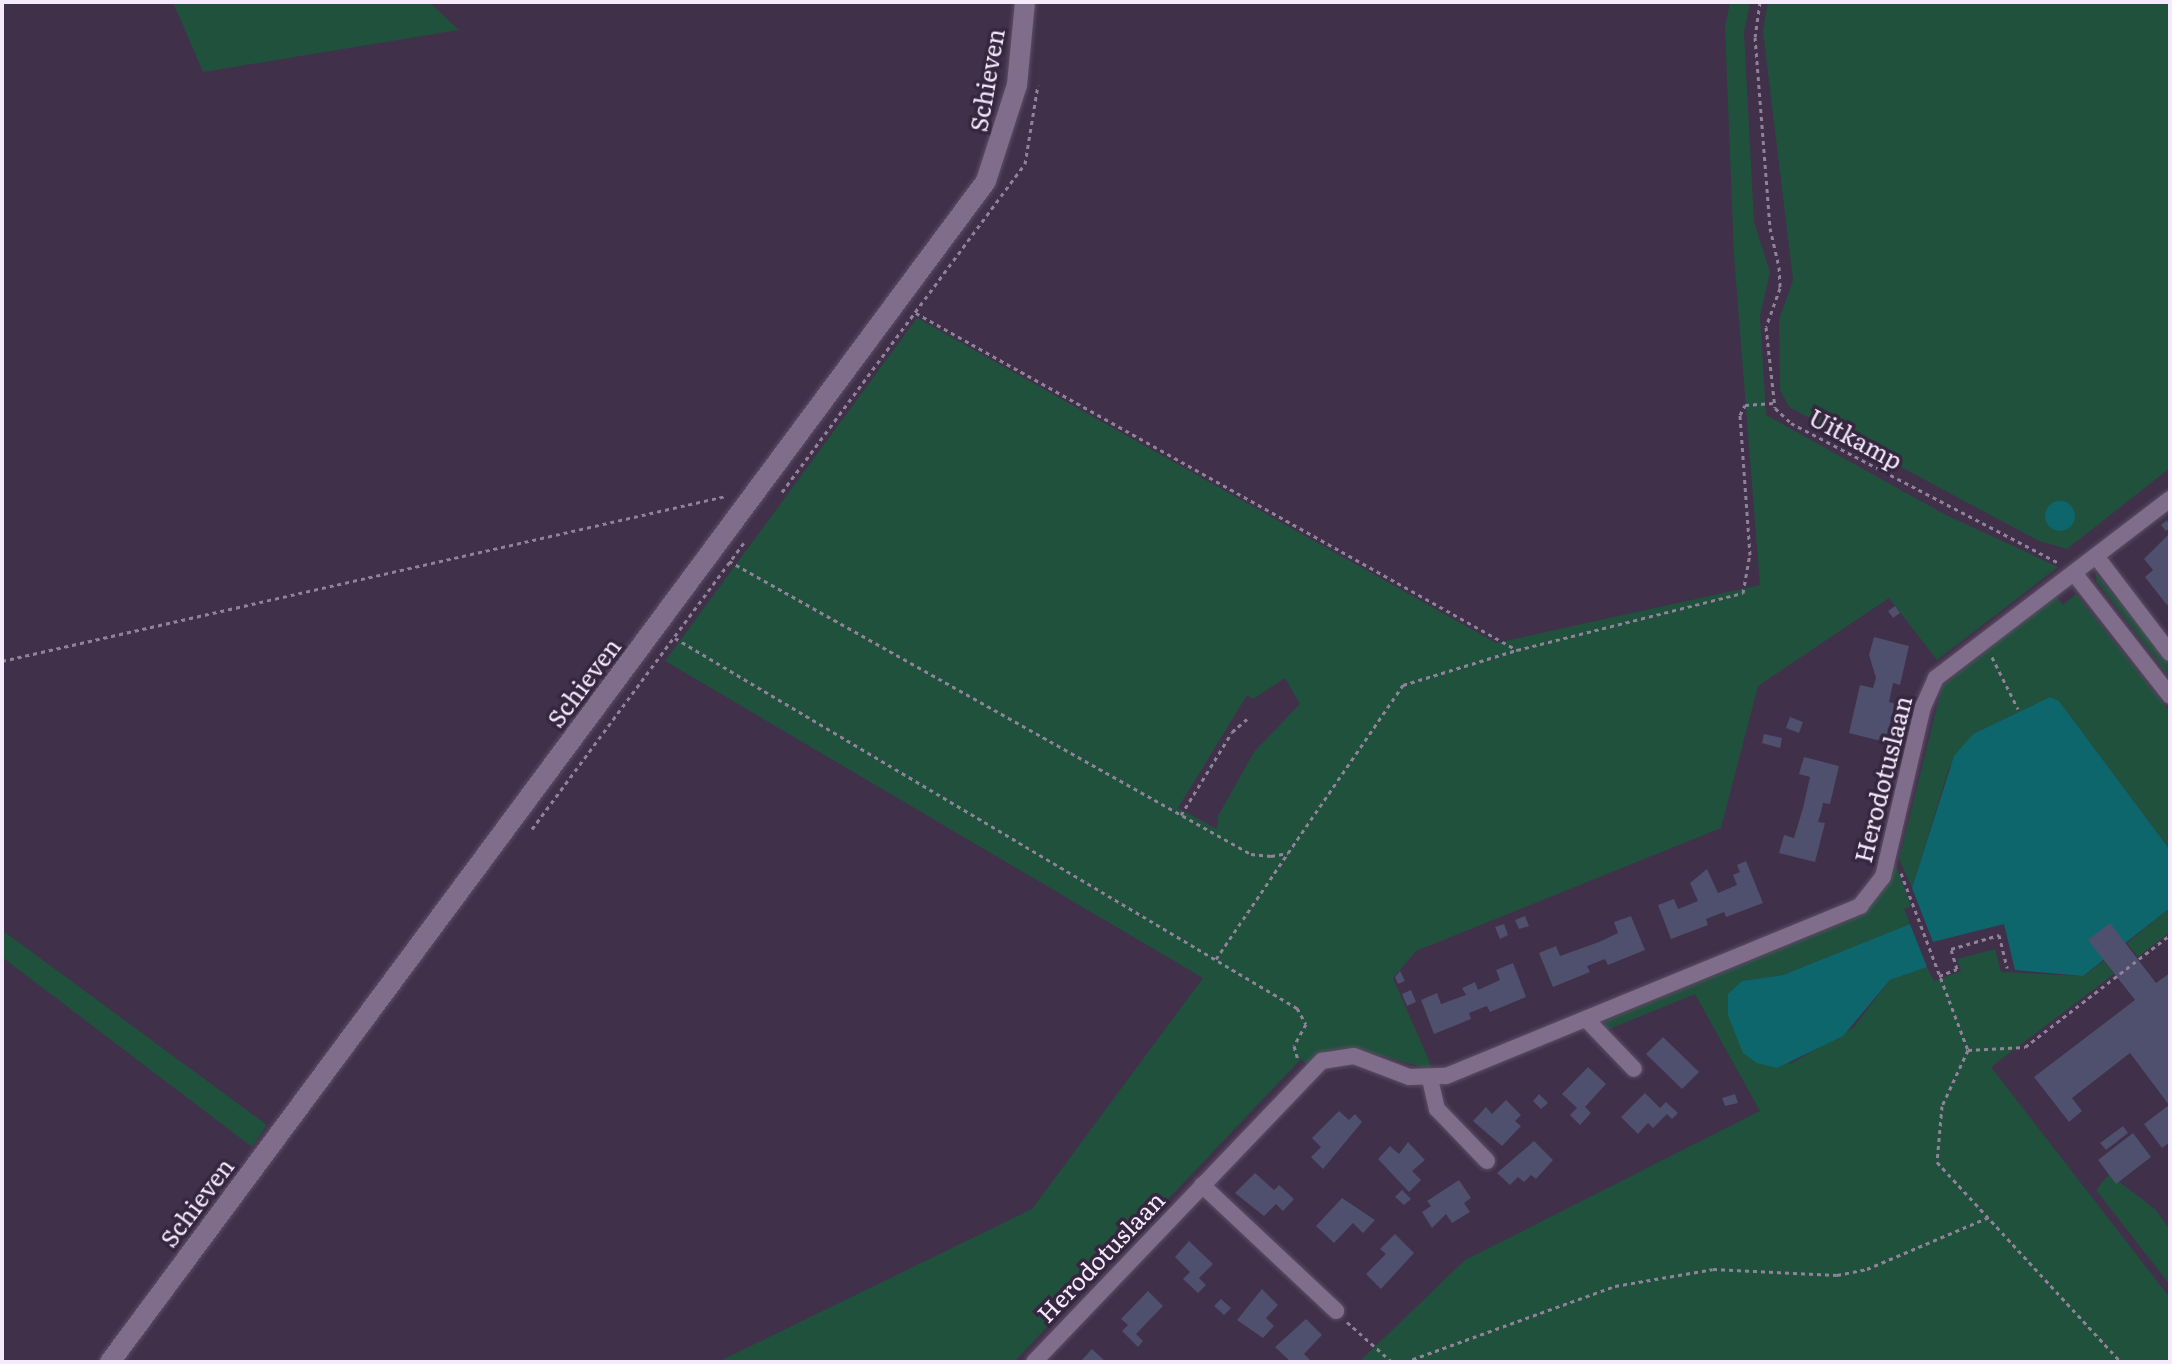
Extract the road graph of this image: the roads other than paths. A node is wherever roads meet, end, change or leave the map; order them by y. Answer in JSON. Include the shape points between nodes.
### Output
{"nodes":[{"id":1,"x":1025,"y":2,"type":"edge"},
{"id":2,"x":2170,"y":499,"type":"edge"},
{"id":3,"x":2096,"y":556,"type":"junction"},
{"id":4,"x":2074,"y":573,"type":"junction"},
{"id":5,"x":2170,"y":653,"type":"edge"},
{"id":6,"x":2170,"y":696,"type":"edge"},
{"id":7,"x":1586,"y":1019,"type":"junction"},
{"id":8,"x":1634,"y":1069,"type":"dead end"},
{"id":9,"x":1430,"y":1079,"type":"junction"},
{"id":10,"x":1487,"y":1161,"type":"dead end"},
{"id":11,"x":1202,"y":1185,"type":"junction"},
{"id":12,"x":1336,"y":1311,"type":"road end"},
{"id":13,"x":110,"y":1362,"type":"edge"},
{"id":14,"x":1034,"y":1362,"type":"edge"}],
"edges":[{"from":1,"to":13,"type":"street","name":"Schieven","via":[[1010,120],[986,181]]},
{"from":2,"to":3,"type":"street","name":"Herodotuslaan"},
{"from":3,"to":4,"type":"street","name":"Herodotuslaan"},
{"from":3,"to":5,"type":"street"},
{"from":4,"to":6,"type":"street"},
{"from":4,"to":7,"type":"street","name":"Herodotuslaan","via":[[1936,678],[1923,707],[1883,877],[1867,901]]},
{"from":7,"to":8,"type":"street"},
{"from":7,"to":9,"type":"street","name":"Herodotuslaan"},
{"from":9,"to":10,"type":"street","via":[[1437,1109]]},
{"from":9,"to":11,"type":"street","name":"Herodotuslaan","via":[[1354,1056],[1336,1056],[1310,1071]]},
{"from":11,"to":12,"type":"street"},
{"from":11,"to":14,"type":"street","name":"Herodotuslaan"}]}
